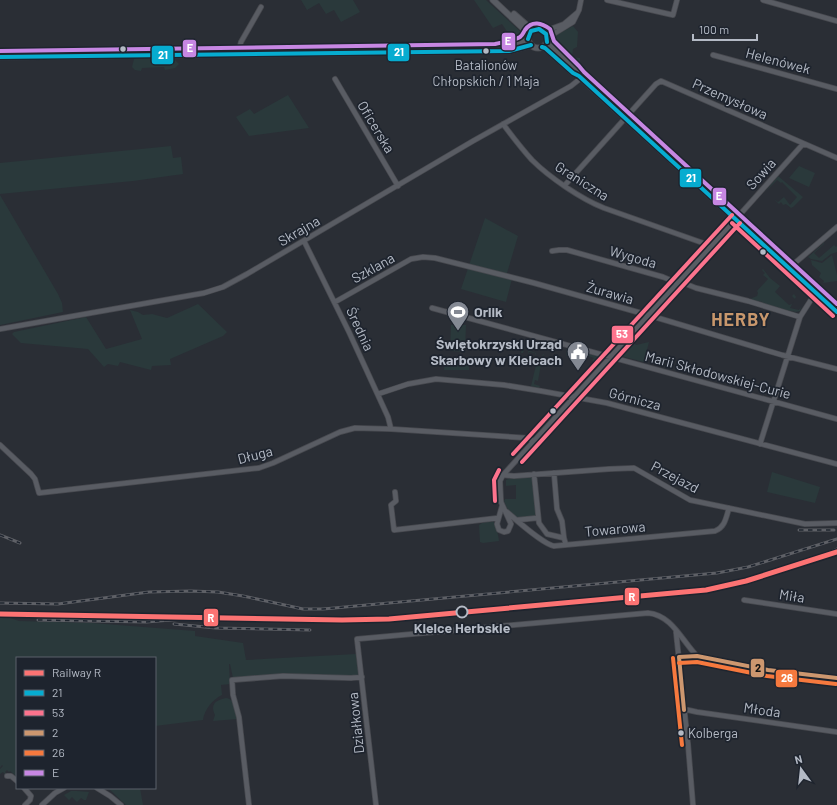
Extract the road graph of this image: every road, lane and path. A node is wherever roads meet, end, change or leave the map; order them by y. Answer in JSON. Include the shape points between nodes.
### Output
{"nodes":[{"id":1,"x":493,"y":0,"type":"edge"},
{"id":2,"x":498,"y":0,"type":"edge"},
{"id":3,"x":581,"y":0,"type":"edge"},
{"id":4,"x":607,"y":0,"type":"edge"},
{"id":5,"x":677,"y":0,"type":"edge"},
{"id":6,"x":764,"y":0,"type":"edge"},
{"id":7,"x":261,"y":8,"type":"dead end"},
{"id":8,"x":579,"y":10,"type":"junction"},
{"id":9,"x":837,"y":21,"type":"edge"},
{"id":10,"x":534,"y":30,"type":"junction"},
{"id":11,"x":545,"y":31,"type":"junction"},
{"id":12,"x":529,"y":36,"type":"junction"},
{"id":13,"x":547,"y":40,"type":"junction"},
{"id":14,"x":531,"y":45,"type":"junction"},
{"id":15,"x":542,"y":47,"type":"junction"},
{"id":16,"x":496,"y":50,"type":"junction"},
{"id":17,"x":238,"y":54,"type":"junction"},
{"id":18,"x":713,"y":55,"type":"dead end"},
{"id":19,"x":0,"y":57,"type":"edge"},
{"id":20,"x":580,"y":77,"type":"junction"},
{"id":21,"x":335,"y":79,"type":"dead end"},
{"id":22,"x":837,"y":89,"type":"edge"},
{"id":23,"x":625,"y":117,"type":"junction"},
{"id":24,"x":503,"y":124,"type":"junction"},
{"id":25,"x":803,"y":144,"type":"junction"},
{"id":26,"x":837,"y":158,"type":"edge"},
{"id":27,"x":398,"y":186,"type":"junction"},
{"id":28,"x":565,"y":186,"type":"junction"},
{"id":29,"x":736,"y":219,"type":"junction"},
{"id":30,"x":837,"y":227,"type":"edge"},
{"id":31,"x":304,"y":241,"type":"junction"},
{"id":32,"x":710,"y":248,"type":"junction"},
{"id":33,"x":552,"y":251,"type":"dead end"},
{"id":34,"x":422,"y":257,"type":"joint"},
{"id":35,"x":789,"y":268,"type":"junction"},
{"id":36,"x":679,"y":282,"type":"junction"},
{"id":37,"x":816,"y":292,"type":"junction"},
{"id":38,"x":335,"y":302,"type":"junction"},
{"id":39,"x":432,"y":308,"type":"dead end"},
{"id":40,"x":837,"y":312,"type":"edge"},
{"id":41,"x":648,"y":315,"type":"junction"},
{"id":42,"x":800,"y":317,"type":"junction"},
{"id":43,"x":0,"y":329,"type":"edge"},
{"id":44,"x":787,"y":355,"type":"junction"},
{"id":45,"x":610,"y":356,"type":"junction"},
{"id":46,"x":837,"y":369,"type":"edge"},
{"id":47,"x":378,"y":394,"type":"junction"},
{"id":48,"x":573,"y":397,"type":"junction"},
{"id":49,"x":772,"y":401,"type":"junction"},
{"id":50,"x":837,"y":419,"type":"edge"},
{"id":51,"x":391,"y":429,"type":"junction"},
{"id":52,"x":533,"y":441,"type":"junction"},
{"id":53,"x":760,"y":444,"type":"junction"},
{"id":54,"x":0,"y":445,"type":"edge"},
{"id":55,"x":837,"y":464,"type":"edge"},
{"id":56,"x":554,"y":473,"type":"junction"},
{"id":57,"x":534,"y":474,"type":"junction"},
{"id":58,"x":503,"y":475,"type":"junction"},
{"id":59,"x":395,"y":492,"type":"dead end"},
{"id":60,"x":502,"y":506,"type":"junction"},
{"id":61,"x":729,"y":508,"type":"junction"},
{"id":62,"x":498,"y":518,"type":"junction"},
{"id":63,"x":537,"y":518,"type":"junction"},
{"id":64,"x":517,"y":520,"type":"junction"},
{"id":65,"x":837,"y":523,"type":"edge"},
{"id":66,"x":547,"y":534,"type":"junction"},
{"id":67,"x":536,"y":535,"type":"junction"},
{"id":68,"x":564,"y":538,"type":"junction"},
{"id":69,"x":566,"y":544,"type":"junction"},
{"id":70,"x":744,"y":600,"type":"dead end"},
{"id":71,"x":837,"y":613,"type":"edge"},
{"id":72,"x":676,"y":630,"type":"junction"},
{"id":73,"x":697,"y":656,"type":"junction"},
{"id":74,"x":679,"y":657,"type":"junction"},
{"id":75,"x":362,"y":677,"type":"junction"},
{"id":76,"x":837,"y":678,"type":"edge"},
{"id":77,"x":684,"y":710,"type":"junction"},
{"id":78,"x":837,"y":732,"type":"edge"},
{"id":79,"x":7,"y":776,"type":"dead end"},
{"id":80,"x":16,"y":780,"type":"edge"},
{"id":81,"x":25,"y":789,"type":"edge"},
{"id":82,"x":62,"y":789,"type":"edge"},
{"id":83,"x":99,"y":789,"type":"edge"},
{"id":84,"x":25,"y":805,"type":"edge"},
{"id":85,"x":42,"y":805,"type":"edge"},
{"id":86,"x":121,"y":805,"type":"edge"},
{"id":87,"x":249,"y":805,"type":"edge"},
{"id":88,"x":376,"y":805,"type":"edge"},
{"id":89,"x":692,"y":805,"type":"edge"}],
"edges":[{"from":1,"to":12,"type":"street"},
{"from":2,"to":10,"type":"street"},
{"from":3,"to":8,"type":"street"},
{"from":4,"to":5,"type":"street","via":[[673,15]]},
{"from":6,"to":9,"type":"street"},
{"from":7,"to":17,"type":"street","via":[[241,42]]},
{"from":8,"to":11,"type":"street","via":[[564,24]]},
{"from":8,"to":13,"type":"street","via":[[573,22]]},
{"from":10,"to":11,"type":"street"},
{"from":10,"to":12,"type":"street"},
{"from":11,"to":13,"type":"street"},
{"from":12,"to":14,"type":"street"},
{"from":12,"to":16,"type":"street","via":[[516,45]]},
{"from":13,"to":15,"type":"street"},
{"from":13,"to":20,"type":"street"},
{"from":14,"to":15,"type":"street","via":[[536,48]]},
{"from":14,"to":16,"type":"street","via":[[509,51]]},
{"from":15,"to":20,"type":"street"},
{"from":16,"to":17,"type":"street"},
{"from":17,"to":19,"type":"street"},
{"from":18,"to":22,"type":"street","name":"Helenówek"},
{"from":20,"to":23,"type":"street"},
{"from":20,"to":24,"type":"street","name":"Skrajna","via":[[571,86]]},
{"from":21,"to":27,"type":"street","name":"Oficerska"},
{"from":23,"to":25,"type":"street","name":"Przemysłowa","via":[[657,83],[662,81]]},
{"from":23,"to":28,"type":"street"},
{"from":23,"to":29,"type":"street"},
{"from":24,"to":27,"type":"street","name":"Skrajna"},
{"from":24,"to":28,"type":"street","name":"Graniczna","via":[[533,161]]},
{"from":25,"to":26,"type":"street","name":"Przemysłowa"},
{"from":25,"to":29,"type":"street","name":"Sowia"},
{"from":27,"to":31,"type":"street","name":"Skrajna"},
{"from":28,"to":32,"type":"street","name":"Graniczna","via":[[598,206],[703,243]]},
{"from":29,"to":32,"type":"street","name":"Sowia"},
{"from":29,"to":35,"type":"street"},
{"from":30,"to":35,"type":"street"},
{"from":31,"to":38,"type":"street","name":"Średnia"},
{"from":31,"to":43,"type":"street","name":"Skrajna","via":[[235,281],[209,292]]},
{"from":32,"to":36,"type":"street","name":"Sowia"},
{"from":33,"to":36,"type":"street","name":"Wygoda","via":[[567,250]]},
{"from":34,"to":38,"type":"street","name":"Szklana","via":[[411,259]]},
{"from":34,"to":41,"type":"street","name":"Żurawia","via":[[472,267]]},
{"from":35,"to":37,"type":"street"},
{"from":36,"to":41,"type":"street","name":"Sowia"},
{"from":36,"to":42,"type":"street","name":"Wygoda"},
{"from":37,"to":40,"type":"street"},
{"from":37,"to":42,"type":"street"},
{"from":38,"to":47,"type":"street","name":"Średnia"},
{"from":39,"to":45,"type":"street","name":"Marii Skłodowskiej-Curie"},
{"from":41,"to":44,"type":"street","name":"Żurawia"},
{"from":41,"to":45,"type":"street","name":"Sowia"},
{"from":42,"to":44,"type":"street"},
{"from":44,"to":46,"type":"street","name":"Żurawia"},
{"from":44,"to":49,"type":"street"},
{"from":45,"to":48,"type":"street","name":"Sowia"},
{"from":45,"to":49,"type":"street","name":"Marii Skłodowskiej-Curie"},
{"from":47,"to":48,"type":"street","name":"Górnicza","via":[[408,384],[436,379],[504,385]]},
{"from":47,"to":51,"type":"street","name":"Średnia"},
{"from":48,"to":52,"type":"street","name":"Sowia"},
{"from":48,"to":53,"type":"street","name":"Górnicza","via":[[607,403]]},
{"from":49,"to":50,"type":"street","name":"Marii Skłodowskiej-Curie"},
{"from":49,"to":53,"type":"street"},
{"from":51,"to":52,"type":"street","name":"Długa","via":[[528,438]]},
{"from":51,"to":54,"type":"street","name":"Długa","via":[[346,430],[254,469],[39,493],[31,474]]},
{"from":52,"to":58,"type":"street","name":"Sowia"},
{"from":53,"to":55,"type":"street","name":"Górnicza"},
{"from":56,"to":57,"type":"street","name":"Przejazd"},
{"from":56,"to":61,"type":"street","name":"Przejazd","via":[[634,468],[690,500]]},
{"from":56,"to":68,"type":"street","via":[[557,509],[562,521]]},
{"from":57,"to":58,"type":"street","name":"Przejazd"},
{"from":57,"to":63,"type":"street"},
{"from":58,"to":60,"type":"street","via":[[500,480]]},
{"from":59,"to":62,"type":"street","via":[[396,501],[391,506],[394,530]]},
{"from":60,"to":62,"type":"street"},
{"from":60,"to":62,"type":"street","via":[[510,523],[508,530],[499,530]]},
{"from":60,"to":64,"type":"street","name":"Towarowa"},
{"from":61,"to":65,"type":"street","name":"Przejazd","via":[[804,524]]},
{"from":61,"to":69,"type":"street","name":"Towarowa","via":[[724,525],[715,531]]},
{"from":63,"to":64,"type":"street"},
{"from":63,"to":66,"type":"street"},
{"from":64,"to":67,"type":"street","name":"Towarowa"},
{"from":66,"to":67,"type":"street"},
{"from":66,"to":68,"type":"street"},
{"from":67,"to":69,"type":"street","name":"Towarowa","via":[[551,545]]},
{"from":68,"to":69,"type":"street"},
{"from":70,"to":71,"type":"street","name":"Miła"},
{"from":72,"to":73,"type":"street"},
{"from":72,"to":74,"type":"street"},
{"from":72,"to":75,"type":"street","name":"Działkowa","via":[[665,619],[648,613],[357,639]]},
{"from":73,"to":74,"type":"street"},
{"from":73,"to":76,"type":"street","via":[[768,670]]},
{"from":74,"to":77,"type":"street"},
{"from":75,"to":87,"type":"street","via":[[283,676],[232,680]]},
{"from":75,"to":88,"type":"street","name":"Działkowa"},
{"from":77,"to":78,"type":"street","name":"Młoda"},
{"from":77,"to":89,"type":"street"},
{"from":79,"to":80,"type":"street","via":[[12,776]]},
{"from":81,"to":84,"type":"street","via":[[31,796]]},
{"from":82,"to":85,"type":"street"},
{"from":83,"to":86,"type":"street"}]}
